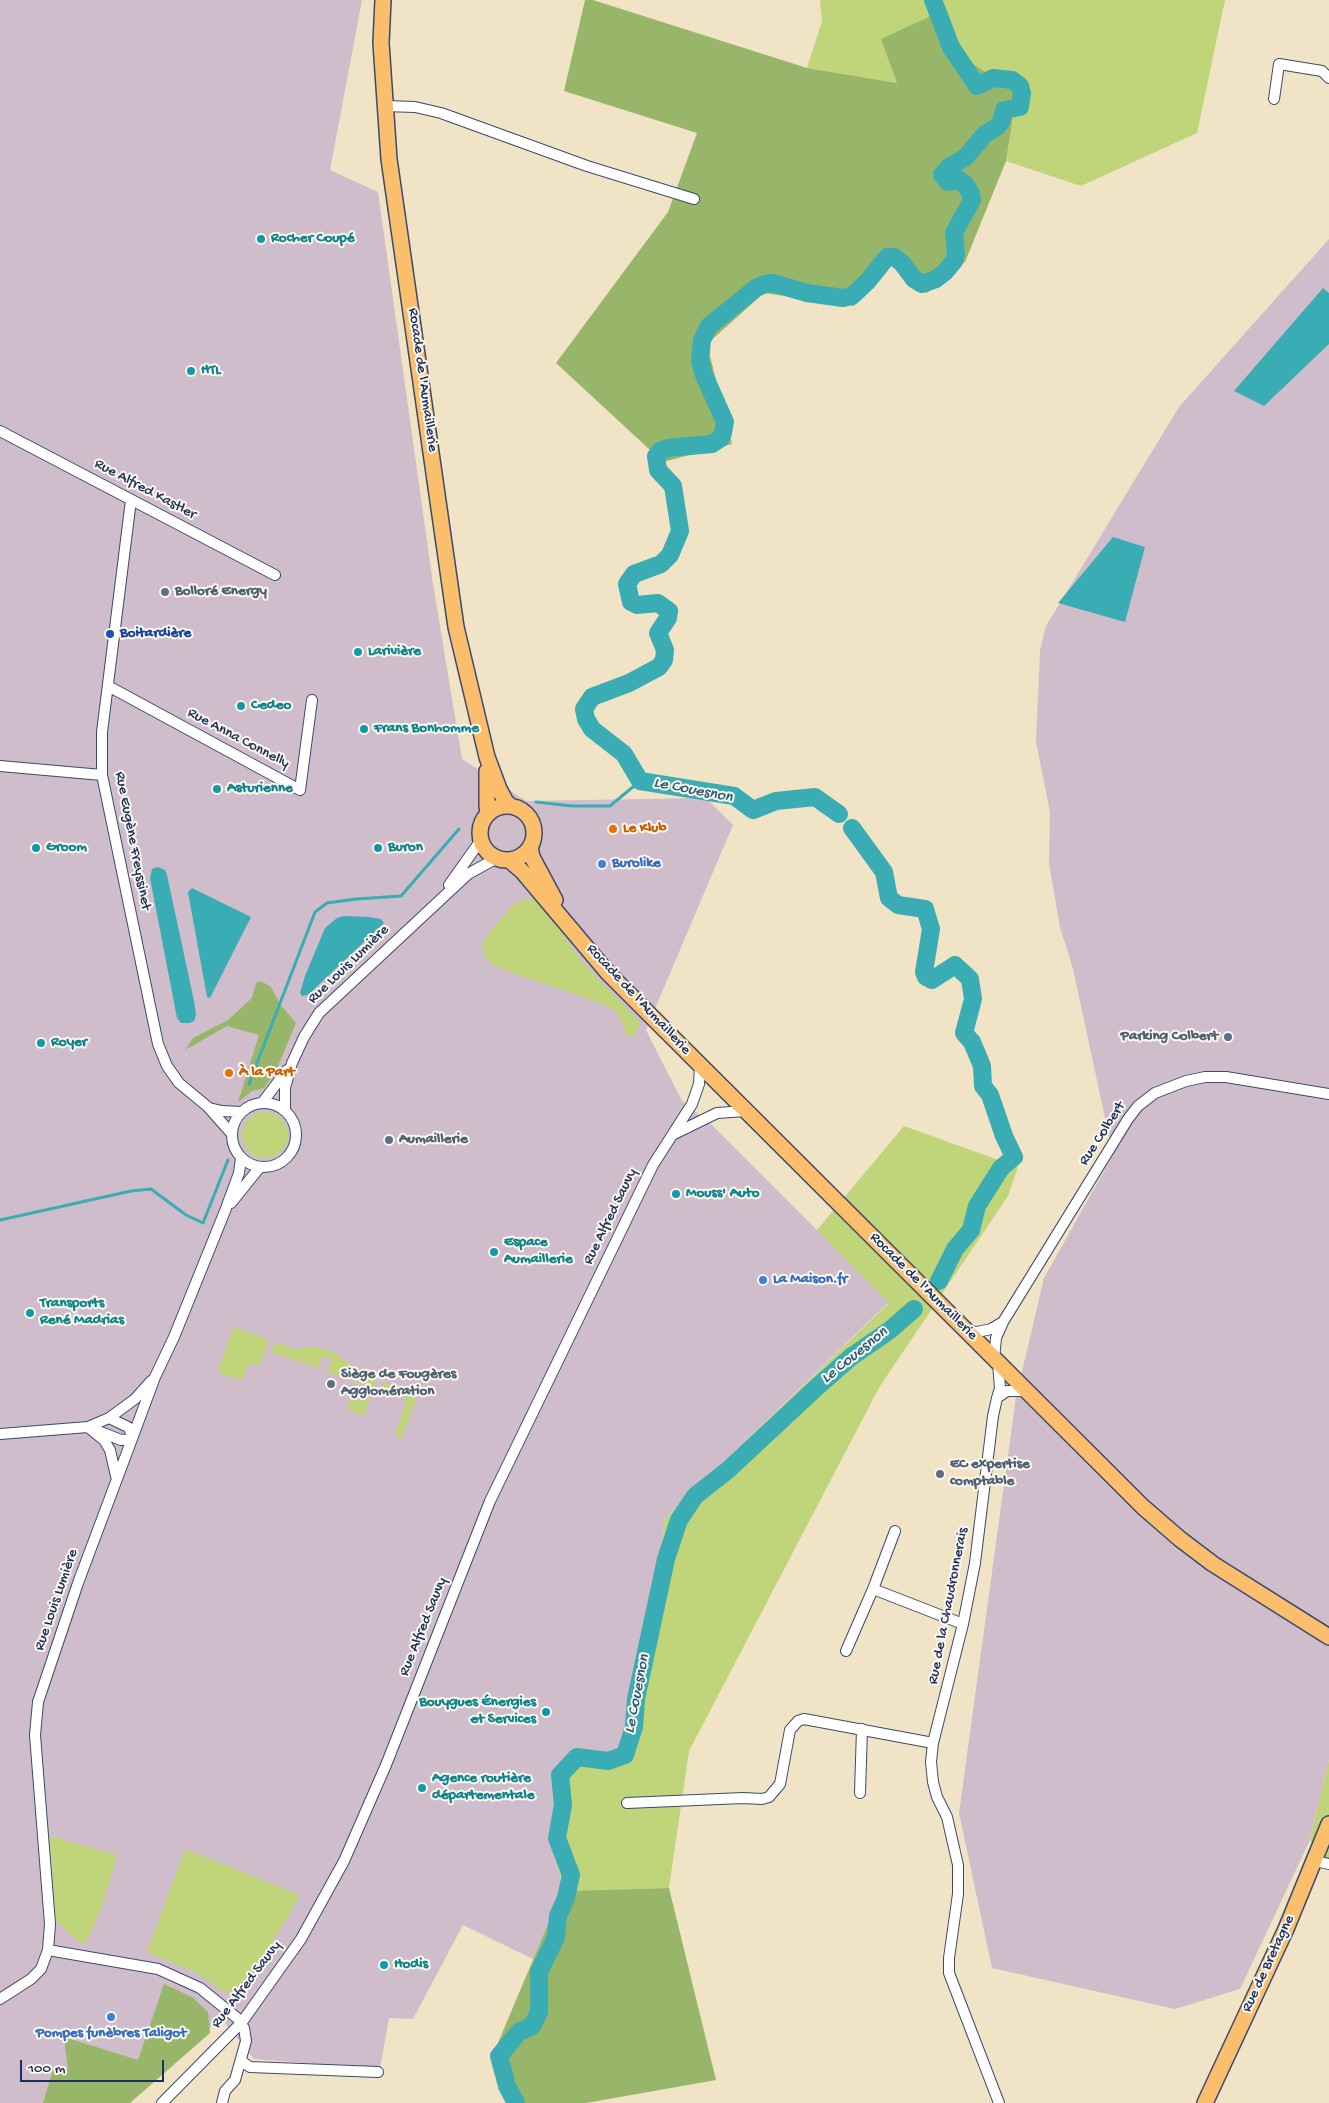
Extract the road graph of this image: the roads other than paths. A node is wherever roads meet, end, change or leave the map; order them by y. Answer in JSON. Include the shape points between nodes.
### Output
{"nodes":[{"id":1,"x":383,"y":0,"type":"edge"},
{"id":2,"x":1329,"y":78,"type":"edge"},
{"id":3,"x":1274,"y":99,"type":"dead end"},
{"id":4,"x":384,"y":106,"type":"junction"},
{"id":5,"x":694,"y":199,"type":"dead end"},
{"id":6,"x":0,"y":431,"type":"edge"},
{"id":7,"x":131,"y":500,"type":"junction"},
{"id":8,"x":275,"y":575,"type":"dead end"},
{"id":9,"x":108,"y":686,"type":"junction"},
{"id":10,"x":312,"y":700,"type":"dead end"},
{"id":11,"x":487,"y":757,"type":"junction"},
{"id":12,"x":0,"y":766,"type":"edge"},
{"id":13,"x":102,"y":776,"type":"junction"},
{"id":14,"x":511,"y":806,"type":"junction"},
{"id":15,"x":488,"y":814,"type":"junction"},
{"id":16,"x":481,"y":840,"type":"junction"},
{"id":17,"x":530,"y":847,"type":"junction"},
{"id":18,"x":503,"y":859,"type":"junction"},
{"id":19,"x":440,"y":899,"type":"junction"},
{"id":20,"x":572,"y":929,"type":"junction"},
{"id":21,"x":292,"y":1063,"type":"junction"},
{"id":22,"x":700,"y":1066,"type":"junction"},
{"id":23,"x":1329,"y":1094,"type":"edge"},
{"id":24,"x":262,"y":1103,"type":"junction"},
{"id":25,"x":208,"y":1108,"type":"junction"},
{"id":26,"x":284,"y":1111,"type":"junction"},
{"id":27,"x":746,"y":1111,"type":"junction"},
{"id":28,"x":241,"y":1112,"type":"junction"},
{"id":29,"x":231,"y":1133,"type":"junction"},
{"id":30,"x":673,"y":1134,"type":"junction"},
{"id":31,"x":241,"y":1158,"type":"junction"},
{"id":32,"x":260,"y":1168,"type":"junction"},
{"id":33,"x":224,"y":1211,"type":"junction"},
{"id":34,"x":1003,"y":1322,"type":"junction"},
{"id":35,"x":967,"y":1332,"type":"junction"},
{"id":36,"x":996,"y":1361,"type":"junction"},
{"id":37,"x":155,"y":1377,"type":"junction"},
{"id":38,"x":1026,"y":1391,"type":"junction"},
{"id":39,"x":996,"y":1398,"type":"junction"},
{"id":40,"x":109,"y":1418,"type":"junction"},
{"id":41,"x":88,"y":1427,"type":"junction"},
{"id":42,"x":0,"y":1434,"type":"edge"},
{"id":43,"x":132,"y":1438,"type":"junction"},
{"id":44,"x":117,"y":1479,"type":"junction"},
{"id":45,"x":895,"y":1531,"type":"dead end"},
{"id":46,"x":873,"y":1589,"type":"junction"},
{"id":47,"x":1299,"y":1618,"type":"junction"},
{"id":48,"x":963,"y":1624,"type":"junction"},
{"id":49,"x":1329,"y":1624,"type":"edge"},
{"id":50,"x":1329,"y":1637,"type":"edge"},
{"id":51,"x":846,"y":1651,"type":"dead end"},
{"id":52,"x":862,"y":1729,"type":"junction"},
{"id":53,"x":934,"y":1743,"type":"junction"},
{"id":54,"x":860,"y":1793,"type":"dead end"},
{"id":55,"x":627,"y":1803,"type":"dead end"},
{"id":56,"x":1329,"y":1824,"type":"edge"},
{"id":57,"x":1322,"y":1863,"type":"edge"},
{"id":58,"x":48,"y":1950,"type":"junction"},
{"id":59,"x":0,"y":1999,"type":"edge"},
{"id":60,"x":241,"y":2023,"type":"junction"},
{"id":61,"x":241,"y":2061,"type":"junction"},
{"id":62,"x":378,"y":2072,"type":"dead end"},
{"id":63,"x":162,"y":2103,"type":"edge"},
{"id":64,"x":222,"y":2103,"type":"edge"},
{"id":65,"x":998,"y":2103,"type":"edge"},
{"id":66,"x":1205,"y":2103,"type":"edge"}],
"edges":[{"from":1,"to":4,"type":"main road","name":"Rocade de l'Aumaillerie"},
{"from":2,"to":3,"type":"street","via":[[1322,72],[1279,64]]},
{"from":4,"to":5,"type":"street","via":[[415,107],[441,113],[588,166]]},
{"from":4,"to":11,"type":"main road","name":"Rocade de l'Aumaillerie","via":[[456,627]]},
{"from":6,"to":7,"type":"street","name":"Rue Alfred Kastler"},
{"from":7,"to":8,"type":"street","name":"Rue Alfred Kastler"},
{"from":7,"to":9,"type":"street","name":"Rue Eugène Freyssinet"},
{"from":9,"to":10,"type":"street","name":"Rue Anna Connelly","via":[[300,790]]},
{"from":9,"to":13,"type":"street","name":"Rue Eugène Freyssinet","via":[[102,732]]},
{"from":11,"to":14,"type":"main road","name":"Rocade de l'Aumaillerie","via":[[499,789]]},
{"from":11,"to":15,"type":"main road","name":"Rocade de l'Aumaillerie"},
{"from":12,"to":13,"type":"street"},
{"from":13,"to":25,"type":"street","name":"Rue Eugène Freyssinet","via":[[158,1044],[167,1066],[179,1083]]},
{"from":14,"to":15,"type":"main road"},
{"from":14,"to":17,"type":"main road","via":[[531,821],[534,839]]},
{"from":15,"to":16,"type":"main road","via":[[483,822]]},
{"from":16,"to":18,"type":"main road","via":[[490,853]]},
{"from":16,"to":19,"type":"street","name":"Rue Louis Lumière"},
{"from":17,"to":18,"type":"main road","via":[[521,856]]},
{"from":17,"to":20,"type":"main road","name":"Rocade de l'Aumaillerie","via":[[539,871]]},
{"from":18,"to":19,"type":"street","name":"Rue Louis Lumière","via":[[468,874]]},
{"from":18,"to":20,"type":"main road","name":"Rocade de l'Aumaillerie","via":[[522,871]]},
{"from":19,"to":21,"type":"street","name":"Rue Louis Lumière","via":[[320,1013]]},
{"from":20,"to":22,"type":"main road","name":"Rocade de l'Aumaillerie","via":[[608,973]]},
{"from":21,"to":24,"type":"street","name":"Rue Louis Lumière"},
{"from":21,"to":26,"type":"street","name":"Rue Louis Lumière","via":[[285,1088]]},
{"from":22,"to":27,"type":"main road","name":"Rocade de l'Aumaillerie"},
{"from":22,"to":30,"type":"street","name":"Rue Alfred Sauvy","via":[[692,1104]]},
{"from":23,"to":34,"type":"street","name":"Rue Colbert","via":[[1226,1077],[1205,1077],[1171,1085],[1155,1093],[1128,1119]]},
{"from":24,"to":26,"type":"street","via":[[278,1106]]},
{"from":24,"to":28,"type":"street"},
{"from":25,"to":28,"type":"street"},
{"from":25,"to":29,"type":"street","name":"Rue Eugène Freyssinet"},
{"from":26,"to":32,"type":"street","via":[[295,1126],[294,1147],[280,1163]]},
{"from":27,"to":30,"type":"street","via":[[717,1113]]},
{"from":27,"to":35,"type":"main road","name":"Rocade de l'Aumaillerie"},
{"from":28,"to":29,"type":"street"},
{"from":29,"to":31,"type":"street","via":[[233,1147]]},
{"from":30,"to":60,"type":"street","name":"Rue Alfred Sauvy","via":[[653,1166],[490,1501],[386,1765],[344,1861],[301,1939]]},
{"from":31,"to":32,"type":"street"},
{"from":31,"to":33,"type":"street","name":"Rue Louis Lumière","via":[[239,1173]]},
{"from":32,"to":33,"type":"street","name":"Rue Louis Lumière"},
{"from":33,"to":37,"type":"street","name":"Rue Louis Lumière"},
{"from":34,"to":35,"type":"street","via":[[991,1329]]},
{"from":34,"to":36,"type":"street","name":"Rue Colbert","via":[[996,1338]]},
{"from":35,"to":36,"type":"main road","name":"Rocade de l'Aumaillerie"},
{"from":36,"to":38,"type":"main road","name":"Rocade de l'Aumaillerie"},
{"from":36,"to":39,"type":"street","name":"Rue de la Chaudronnerais","via":[[1000,1388]]},
{"from":37,"to":40,"type":"street","via":[[135,1399]]},
{"from":37,"to":43,"type":"street","name":"Rue Louis Lumière"},
{"from":38,"to":39,"type":"street","via":[[1008,1391]]},
{"from":38,"to":47,"type":"main road","name":"Rocade de l'Aumaillerie","via":[[1180,1539],[1220,1569]]},
{"from":39,"to":48,"type":"street","name":"Rue de la Chaudronnerais","via":[[975,1563]]},
{"from":40,"to":41,"type":"street"},
{"from":40,"to":43,"type":"street","via":[[128,1427]]},
{"from":41,"to":42,"type":"street"},
{"from":41,"to":43,"type":"street","via":[[121,1440]]},
{"from":41,"to":44,"type":"street","via":[[104,1440],[110,1450]]},
{"from":43,"to":44,"type":"street","name":"Rue Louis Lumière"},
{"from":44,"to":58,"type":"street","name":"Rue Louis Lumière","via":[[38,1702],[35,1735],[50,1924]]},
{"from":45,"to":46,"type":"street"},
{"from":46,"to":48,"type":"street"},
{"from":46,"to":51,"type":"street"},
{"from":47,"to":49,"type":"main road","name":"Rocade de l'Aumaillerie"},
{"from":47,"to":50,"type":"main road","name":"Rocade de l'Aumaillerie"},
{"from":48,"to":53,"type":"street","name":"Rue de la Chaudronnerais"},
{"from":52,"to":53,"type":"street"},
{"from":52,"to":54,"type":"street"},
{"from":52,"to":55,"type":"street","via":[[814,1720],[798,1721],[787,1738],[780,1784],[769,1797]]},
{"from":53,"to":65,"type":"street","name":"Rue de la Chaudronnerais","via":[[934,1782],[947,1817],[958,1865],[949,1973]]},
{"from":56,"to":57,"type":"main road","name":"Rue de Bretagne"},
{"from":57,"to":66,"type":"main road","name":"Rue de Bretagne","via":[[1275,1952]]},
{"from":58,"to":59,"type":"street","name":"Rue Louis Lumière","via":[[41,1969]]},
{"from":58,"to":60,"type":"street","via":[[158,1968],[200,1988]]},
{"from":60,"to":61,"type":"street","via":[[246,2042]]},
{"from":60,"to":63,"type":"street","name":"Rue Alfred Sauvy"},
{"from":61,"to":62,"type":"street","via":[[250,2066]]},
{"from":61,"to":64,"type":"street"}]}
